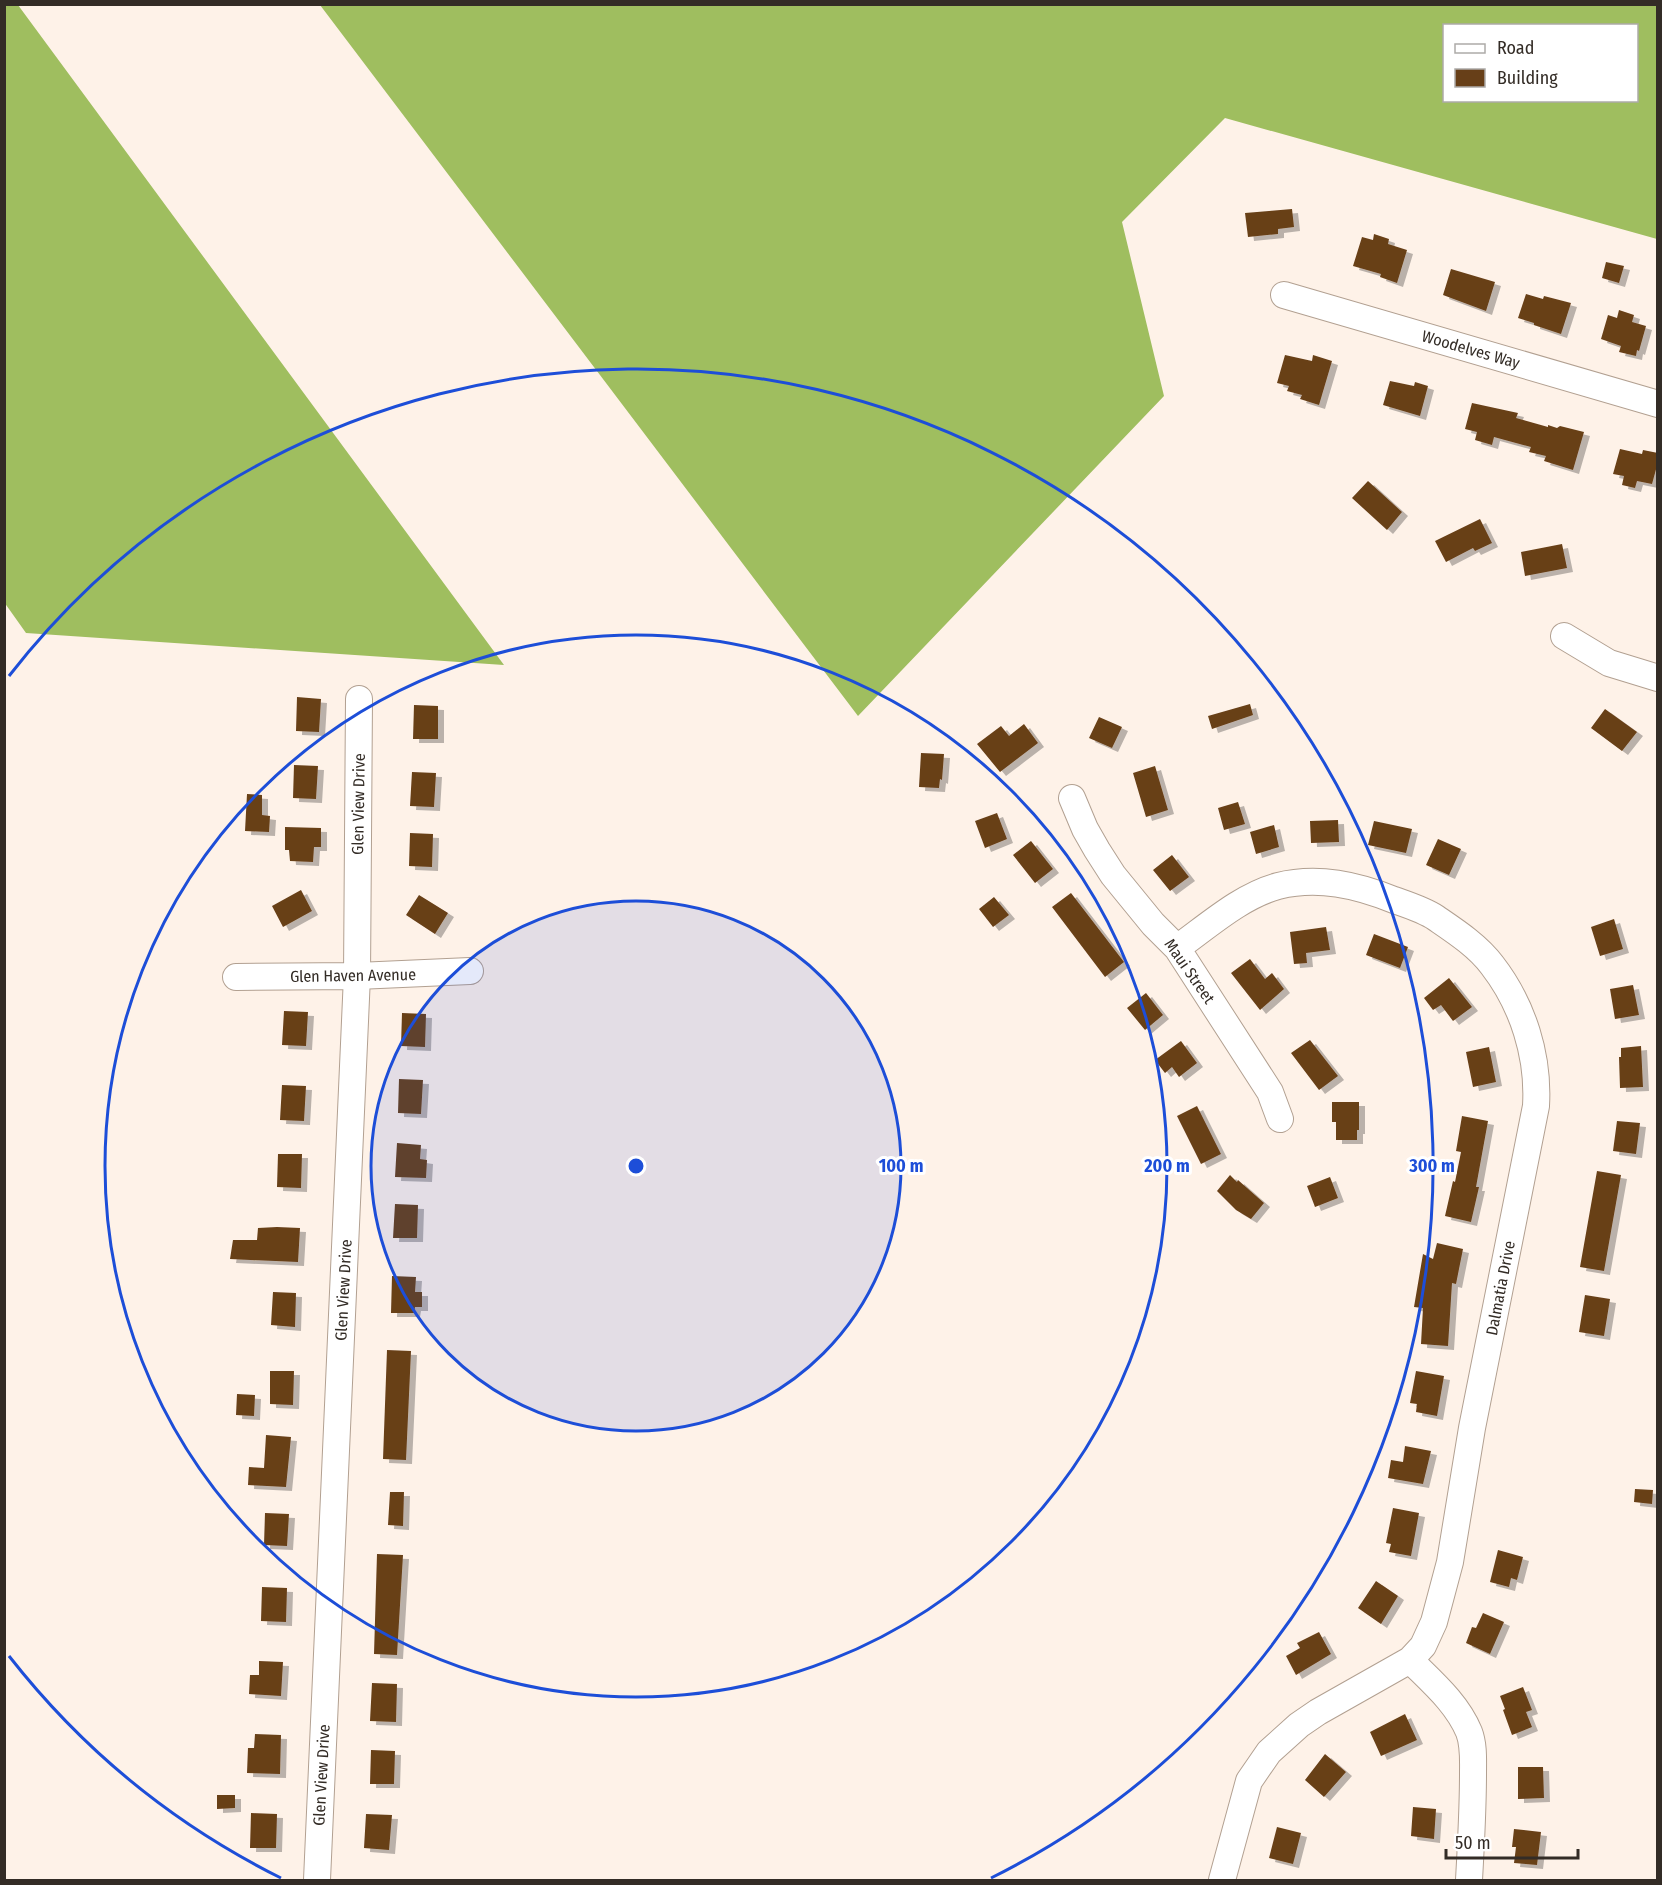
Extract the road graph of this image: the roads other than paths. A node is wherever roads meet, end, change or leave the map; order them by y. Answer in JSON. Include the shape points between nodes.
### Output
{"nodes":[{"id":1,"x":1284,"y":295,"type":"dead end"},
{"id":2,"x":1658,"y":404,"type":"edge"},
{"id":3,"x":1564,"y":636,"type":"dead end"},
{"id":4,"x":1658,"y":678,"type":"edge"},
{"id":5,"x":359,"y":699,"type":"dead end"},
{"id":6,"x":1072,"y":798,"type":"dead end"},
{"id":7,"x":1177,"y":948,"type":"junction"},
{"id":8,"x":470,"y":971,"type":"dead end"},
{"id":9,"x":357,"y":976,"type":"junction"},
{"id":10,"x":236,"y":977,"type":"dead end"},
{"id":11,"x":1280,"y":1119,"type":"dead end"},
{"id":12,"x":1410,"y":1660,"type":"junction"},
{"id":13,"x":317,"y":1881,"type":"edge"},
{"id":14,"x":1222,"y":1881,"type":"edge"},
{"id":15,"x":1469,"y":1881,"type":"edge"}],
"edges":[{"from":1,"to":2,"type":"street","name":"Woodelves Way"},
{"from":3,"to":4,"type":"street","via":[[1609,663]]},
{"from":5,"to":9,"type":"street","name":"Glen View Drive"},
{"from":6,"to":7,"type":"street","name":"Maui Street","via":[[1085,829],[1113,875]]},
{"from":7,"to":11,"type":"street","name":"Maui Street","via":[[1270,1092]]},
{"from":7,"to":12,"type":"street","name":"Dalmatia Drive","via":[[1240,904],[1277,886],[1330,882],[1356,886],[1434,917],[1477,950],[1492,964],[1527,1031],[1538,1083],[1536,1106],[1472,1428],[1450,1562],[1434,1622],[1423,1646]]},
{"from":8,"to":9,"type":"street","name":"Glen Haven Avenue"},
{"from":9,"to":10,"type":"street","name":"Glen Haven Avenue"},
{"from":9,"to":13,"type":"street","name":"Glen View Drive"},
{"from":12,"to":14,"type":"street","name":"Dalmatia Drive","via":[[1318,1712],[1269,1752],[1249,1781]]},
{"from":12,"to":15,"type":"street","via":[[1448,1699],[1470,1733],[1473,1820]]}]}
